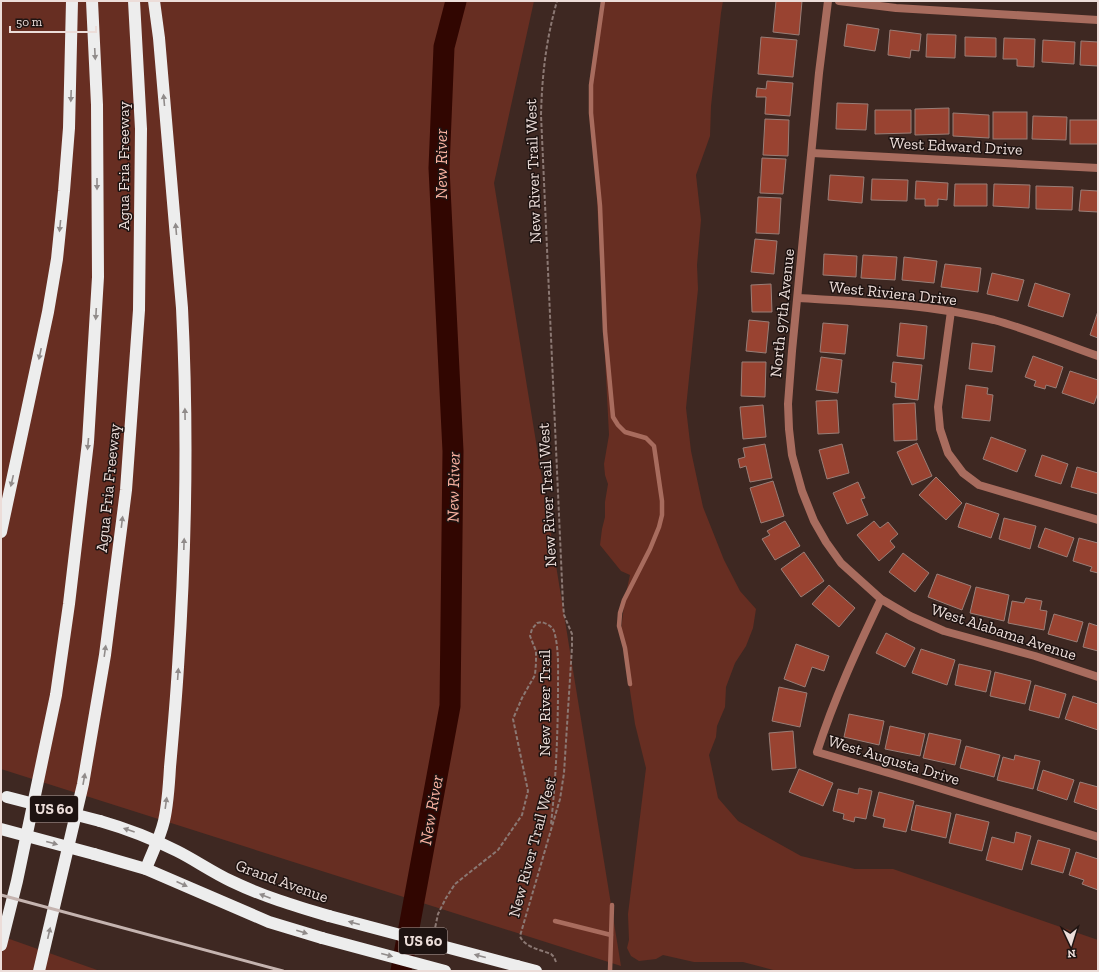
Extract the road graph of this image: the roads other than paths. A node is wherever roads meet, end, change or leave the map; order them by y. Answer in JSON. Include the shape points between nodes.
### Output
{"nodes":[{"id":1,"x":72,"y":1,"type":"edge"},
{"id":2,"x":92,"y":1,"type":"edge"},
{"id":3,"x":134,"y":1,"type":"edge"},
{"id":4,"x":154,"y":1,"type":"edge"},
{"id":5,"x":603,"y":1,"type":"edge"},
{"id":6,"x":828,"y":1,"type":"edge"},
{"id":7,"x":839,"y":1,"type":"edge"},
{"id":8,"x":1098,"y":20,"type":"edge"},
{"id":9,"x":812,"y":153,"type":"junction"},
{"id":10,"x":1098,"y":168,"type":"edge"},
{"id":11,"x":798,"y":298,"type":"junction"},
{"id":12,"x":951,"y":311,"type":"junction"},
{"id":13,"x":1098,"y":356,"type":"edge"},
{"id":14,"x":1098,"y":520,"type":"edge"},
{"id":15,"x":1,"y":532,"type":"edge"},
{"id":16,"x":881,"y":599,"type":"junction"},
{"id":17,"x":1098,"y":677,"type":"edge"},
{"id":18,"x":630,"y":684,"type":"dead end"},
{"id":19,"x":4,"y":796,"type":"edge"},
{"id":20,"x":1,"y":829,"type":"edge"},
{"id":21,"x":1098,"y":837,"type":"edge"},
{"id":22,"x":158,"y":841,"type":"junction"},
{"id":23,"x":146,"y":869,"type":"junction"},
{"id":24,"x":612,"y":905,"type":"dead end"},
{"id":25,"x":555,"y":921,"type":"dead end"},
{"id":26,"x":611,"y":935,"type":"junction"},
{"id":27,"x":1,"y":945,"type":"edge"},
{"id":28,"x":39,"y":971,"type":"edge"},
{"id":29,"x":445,"y":971,"type":"edge"},
{"id":30,"x":536,"y":971,"type":"edge"},
{"id":31,"x":610,"y":971,"type":"edge"}],
"edges":[{"from":1,"to":15,"type":"highway","one_way":true,"via":[[70,128],[57,259],[47,319]]},
{"from":2,"to":27,"type":"highway","name":"Agua Fria Freeway","one_way":true,"via":[[97,105],[98,277],[88,442],[56,695]]},
{"from":28,"to":3,"type":"highway","name":"Agua Fria Freeway","one_way":true,"via":[[83,784],[105,655],[126,490],[139,310],[141,129]]},
{"from":22,"to":4,"type":"highway","one_way":true,"via":[[164,821],[175,712],[182,615],[186,490],[184,342],[160,45]]},
{"from":5,"to":18,"type":"lane","via":[[591,85],[591,113],[600,206],[613,417],[625,432],[646,438],[654,446],[662,501],[659,527],[620,613],[619,626]]},
{"from":6,"to":9,"type":"street","name":"North 97th Avenue"},
{"from":7,"to":8,"type":"street","via":[[896,8]]},
{"from":9,"to":10,"type":"street","name":"West Edward Drive"},
{"from":9,"to":11,"type":"street","name":"North 97th Avenue"},
{"from":11,"to":12,"type":"street","name":"West Riviera Drive","via":[[896,304]]},
{"from":11,"to":16,"type":"street","name":"North 97th Avenue","via":[[788,404],[792,455],[814,521],[842,563]]},
{"from":12,"to":13,"type":"street","name":"West Riviera Drive","via":[[995,320]]},
{"from":12,"to":14,"type":"street","via":[[938,408],[940,429],[948,454],[963,473],[979,485]]},
{"from":16,"to":17,"type":"street","name":"West Alabama Avenue","via":[[910,616],[944,631],[1035,656]]},
{"from":16,"to":21,"type":"street","name":"West Augusta Drive","via":[[841,685],[817,752]]},
{"from":22,"to":19,"type":"highway","name":"Grand Avenue","number":"US 60","one_way":true,"bridge":true,"via":[[131,830]]},
{"from":20,"to":23,"type":"highway","number":"US 60","one_way":true,"bridge":true},
{"from":22,"to":23,"type":"highway"},
{"from":30,"to":22,"type":"highway","name":"Grand Avenue","number":"US 60","one_way":true,"bridge":true,"via":[[293,906],[230,881]]},
{"from":23,"to":29,"type":"highway","number":"US 60","one_way":true,"bridge":true,"via":[[262,919]]},
{"from":24,"to":26,"type":"lane"},
{"from":25,"to":26,"type":"lane"},
{"from":26,"to":31,"type":"lane"}]}
